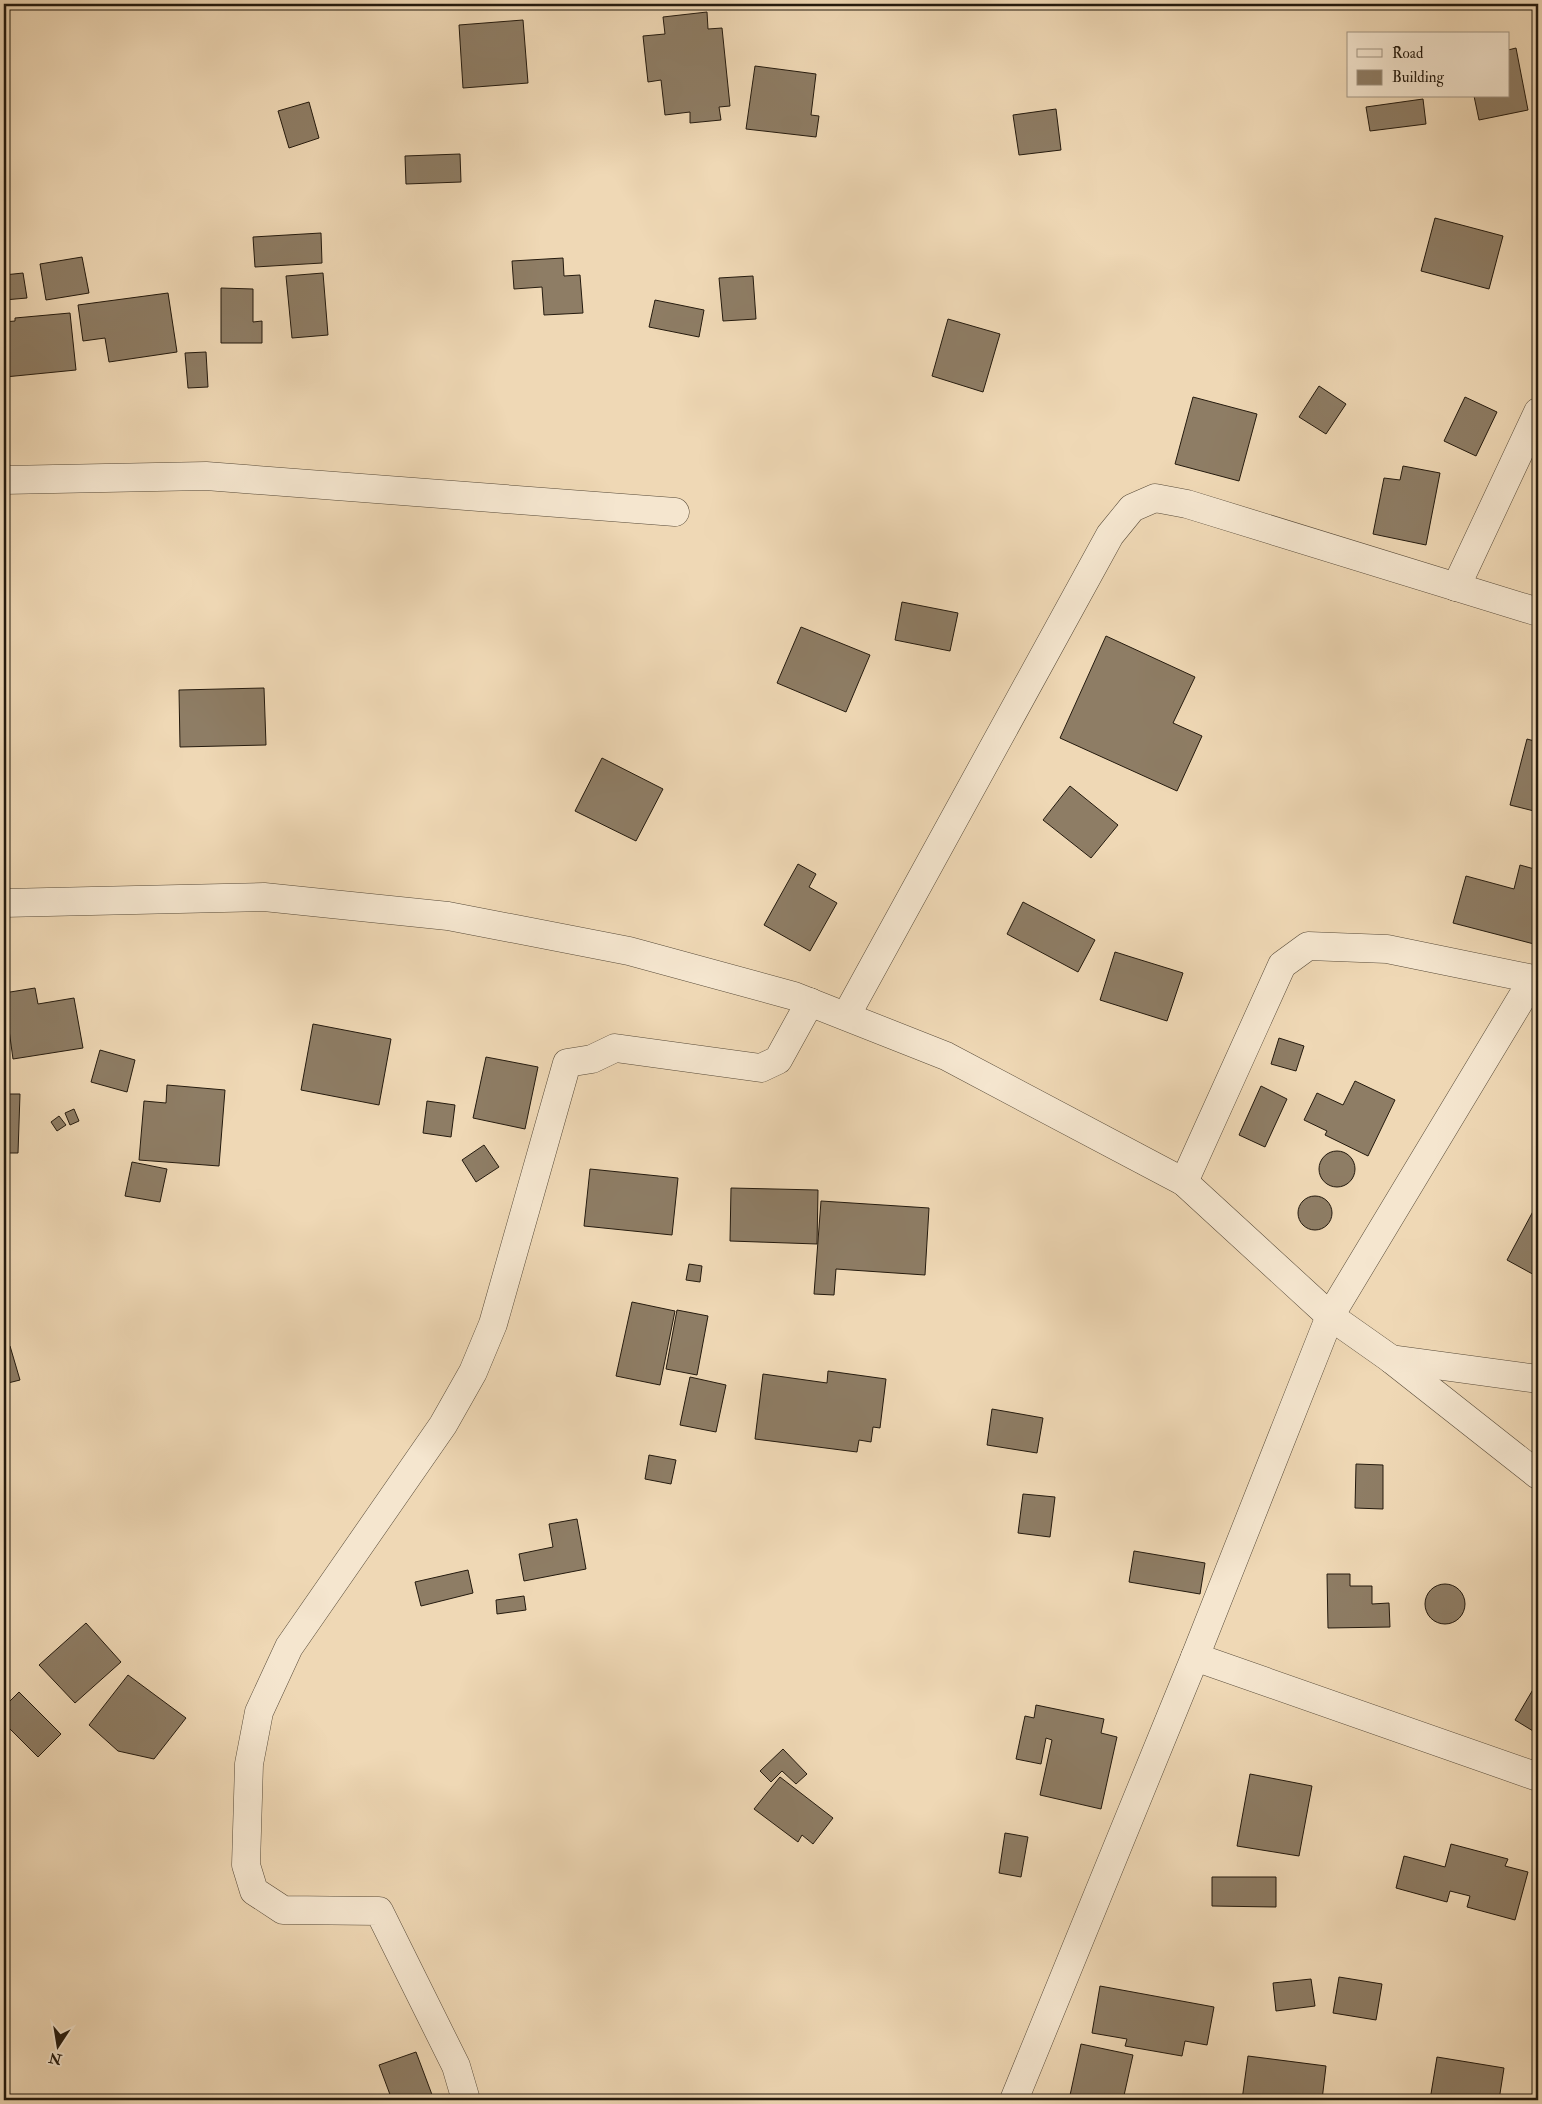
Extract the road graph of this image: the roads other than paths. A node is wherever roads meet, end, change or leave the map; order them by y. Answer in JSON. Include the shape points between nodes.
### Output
{"nodes":[{"id":1,"x":1538,"y":412,"type":"edge"},
{"id":2,"x":4,"y":480,"type":"edge"},
{"id":3,"x":675,"y":512,"type":"dead end"},
{"id":4,"x":1456,"y":587,"type":"junction"},
{"id":5,"x":1538,"y":612,"type":"edge"},
{"id":6,"x":4,"y":903,"type":"edge"},
{"id":7,"x":1535,"y":980,"type":"edge"},
{"id":8,"x":810,"y":1002,"type":"junction"},
{"id":9,"x":846,"y":1016,"type":"junction"},
{"id":10,"x":1184,"y":1182,"type":"junction"},
{"id":11,"x":1330,"y":1316,"type":"junction"},
{"id":12,"x":1391,"y":1359,"type":"junction"},
{"id":13,"x":1538,"y":1379,"type":"edge"},
{"id":14,"x":1538,"y":1475,"type":"edge"},
{"id":15,"x":1195,"y":1657,"type":"junction"},
{"id":16,"x":1538,"y":1777,"type":"edge"},
{"id":17,"x":466,"y":2100,"type":"edge"},
{"id":18,"x":1014,"y":2100,"type":"edge"}],
"edges":[{"from":1,"to":4,"type":"street"},
{"from":2,"to":3,"type":"street","via":[[206,476]]},
{"from":4,"to":5,"type":"street"},
{"from":4,"to":9,"type":"street","via":[[1187,504],[1155,498],[1132,508],[1110,535]]},
{"from":6,"to":8,"type":"street","via":[[264,897],[448,916],[629,950]]},
{"from":7,"to":10,"type":"street","via":[[1387,949],[1308,946],[1282,965]]},
{"from":7,"to":11,"type":"street"},
{"from":8,"to":9,"type":"street"},
{"from":8,"to":17,"type":"street","via":[[778,1060],[762,1068],[615,1048],[592,1058],[567,1063],[493,1324],[473,1372],[443,1425],[289,1647],[259,1712],[249,1764],[246,1865],[254,1892],[283,1910],[379,1911],[456,2066]]},
{"from":9,"to":10,"type":"street","via":[[946,1056]]},
{"from":10,"to":11,"type":"street"},
{"from":11,"to":12,"type":"street"},
{"from":11,"to":15,"type":"street"},
{"from":12,"to":13,"type":"street"},
{"from":12,"to":14,"type":"street"},
{"from":15,"to":16,"type":"street"},
{"from":15,"to":18,"type":"street"}]}
